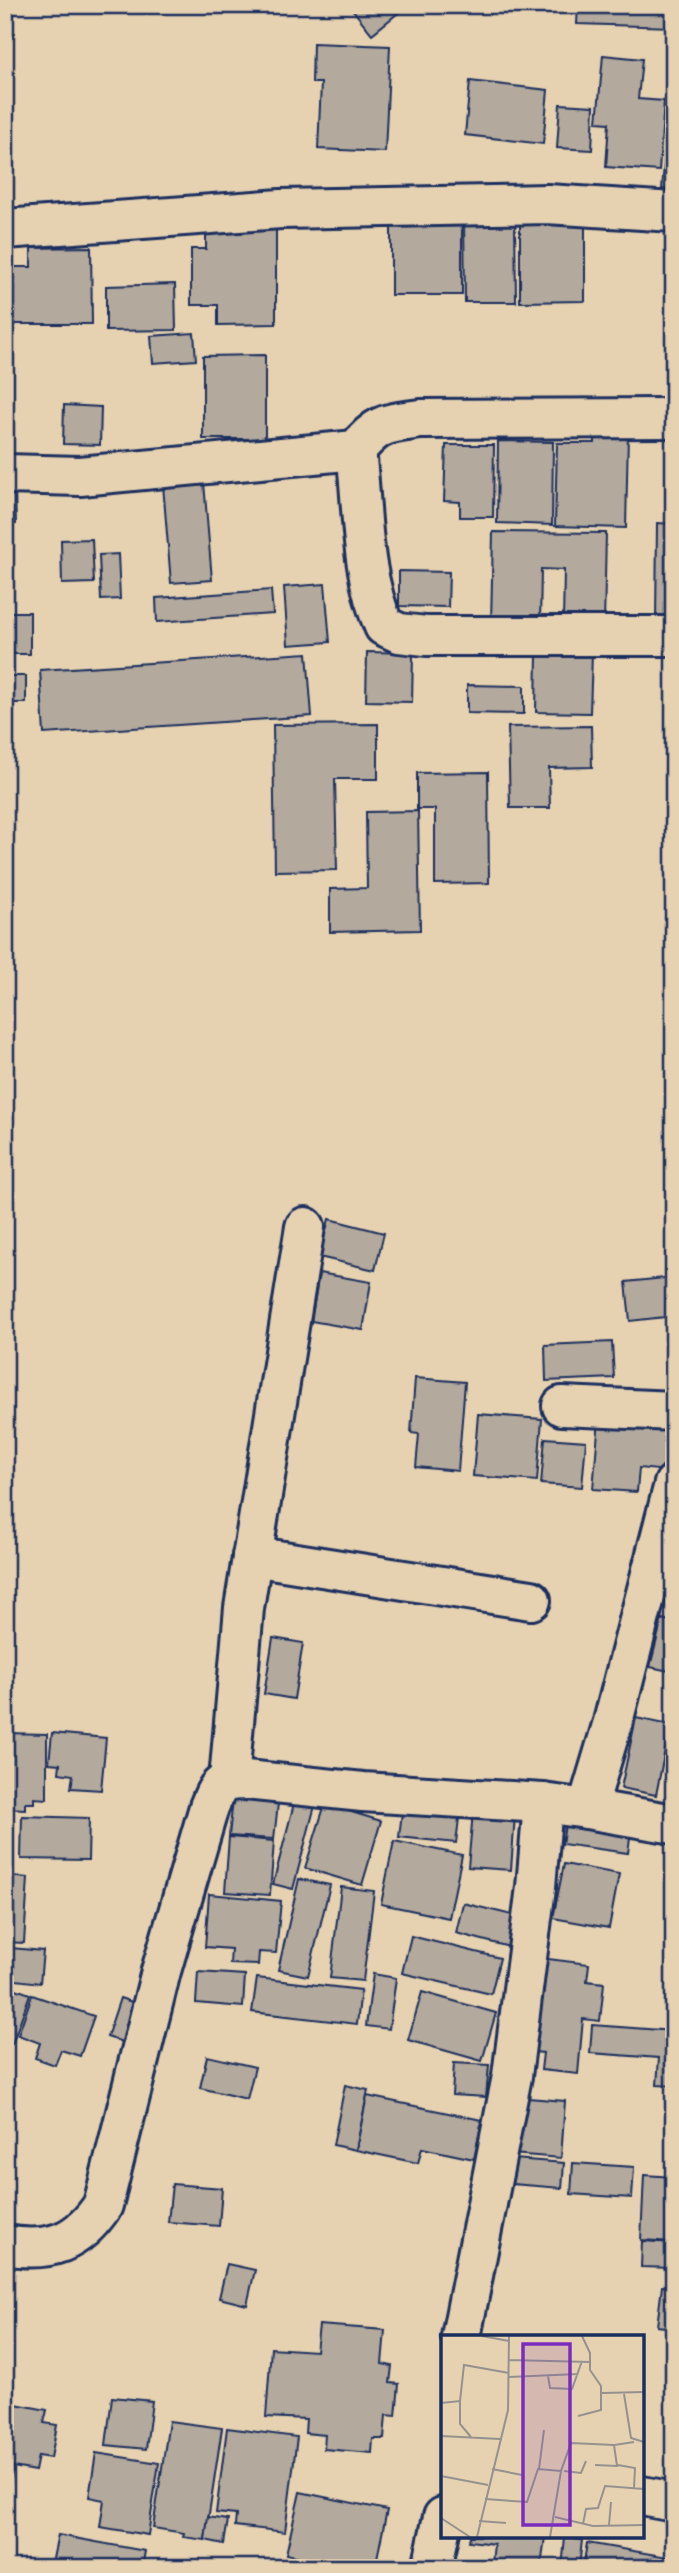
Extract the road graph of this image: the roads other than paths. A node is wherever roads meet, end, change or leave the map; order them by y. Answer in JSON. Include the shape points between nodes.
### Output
{"nodes":[{"id":1,"x":674,"y":212,"type":"edge"},
{"id":2,"x":5,"y":229,"type":"edge"},
{"id":3,"x":674,"y":418,"type":"edge"},
{"id":4,"x":356,"y":450,"type":"junction"},
{"id":5,"x":5,"y":474,"type":"edge"},
{"id":6,"x":674,"y":636,"type":"edge"},
{"id":7,"x":305,"y":1227,"type":"dead end"},
{"id":8,"x":562,"y":1406,"type":"dead end"},
{"id":9,"x":674,"y":1410,"type":"edge"},
{"id":10,"x":674,"y":1484,"type":"edge"},
{"id":11,"x":252,"y":1556,"type":"junction"},
{"id":12,"x":531,"y":1600,"type":"dead end"},
{"id":13,"x":229,"y":1780,"type":"junction"},
{"id":14,"x":543,"y":1803,"type":"junction"},
{"id":15,"x":587,"y":1809,"type":"junction"},
{"id":16,"x":674,"y":1824,"type":"edge"},
{"id":17,"x":5,"y":2245,"type":"edge"},
{"id":18,"x":461,"y":2335,"type":"edge"},
{"id":19,"x":644,"y":2496,"type":"edge"},
{"id":20,"x":674,"y":2502,"type":"edge"},
{"id":21,"x":441,"y":2526,"type":"edge"},
{"id":22,"x":432,"y":2568,"type":"edge"}],
"edges":[{"from":1,"to":2,"type":"street","via":[[547,204],[294,209]]},
{"from":3,"to":4,"type":"street","via":[[421,419],[383,424]]},
{"from":4,"to":5,"type":"street","via":[[80,476]]},
{"from":4,"to":6,"type":"street","via":[[368,575],[384,626],[426,636]]},
{"from":7,"to":11,"type":"street"},
{"from":8,"to":9,"type":"street"},
{"from":10,"to":15,"type":"street"},
{"from":11,"to":12,"type":"street"},
{"from":11,"to":13,"type":"street"},
{"from":13,"to":14,"type":"street"},
{"from":13,"to":17,"type":"street","via":[[217,1789],[202,1832],[161,1971],[103,2205],[91,2223],[63,2243],[43,2248]]},
{"from":14,"to":15,"type":"street"},
{"from":14,"to":18,"type":"street","via":[[512,2076]]},
{"from":15,"to":16,"type":"street"},
{"from":19,"to":20,"type":"street"},
{"from":21,"to":22,"type":"street"}]}
